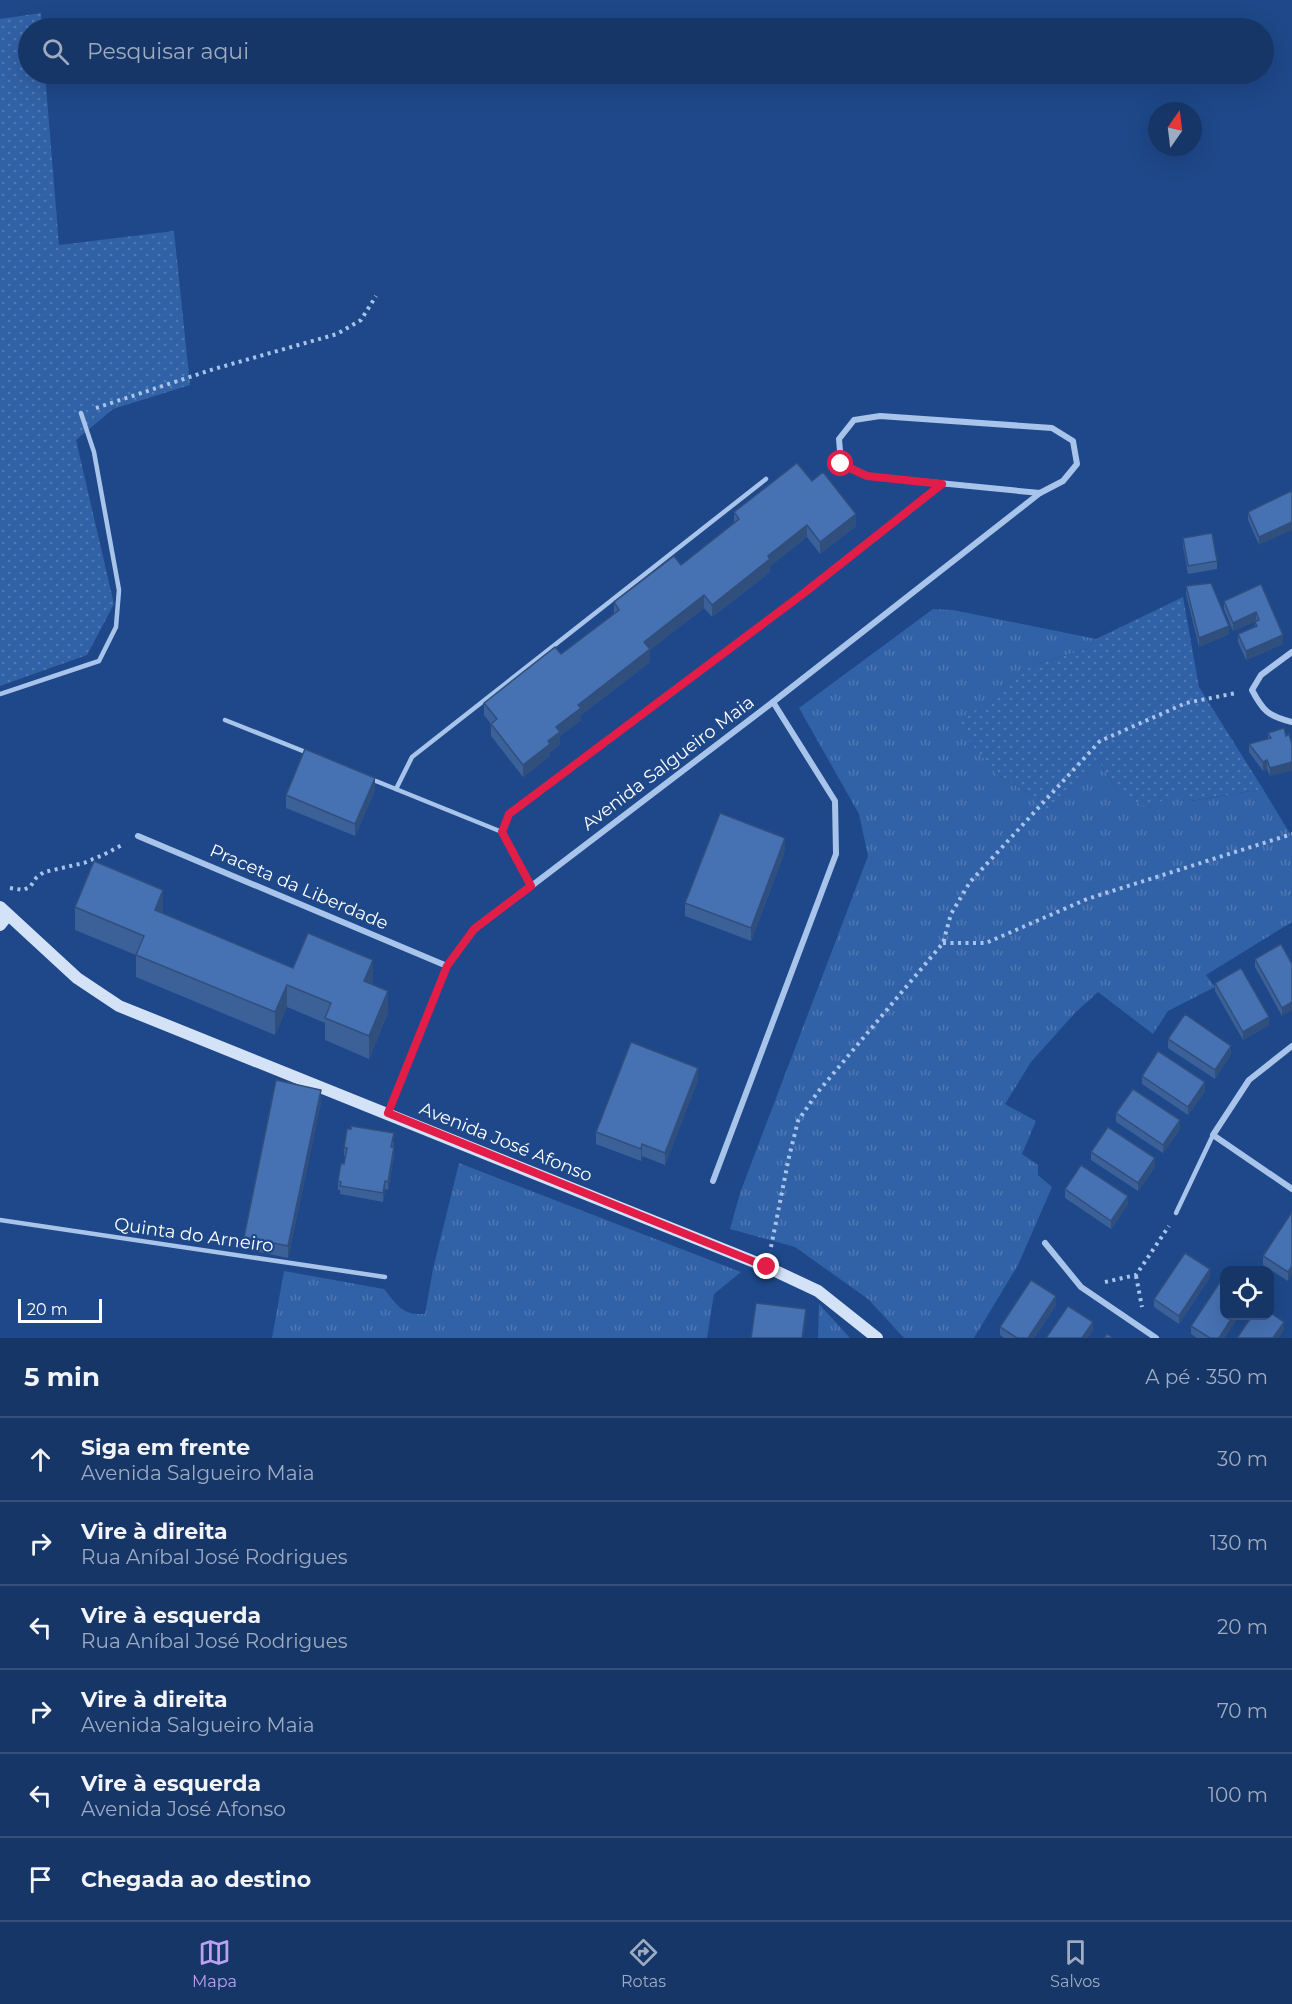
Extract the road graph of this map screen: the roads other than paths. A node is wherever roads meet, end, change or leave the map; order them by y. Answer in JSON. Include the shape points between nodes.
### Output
{"nodes":[{"id":1,"x":81,"y":413,"type":"road end"},
{"id":2,"x":766,"y":478,"type":"dead end"},
{"id":3,"x":942,"y":484,"type":"junction"},
{"id":4,"x":1040,"y":493,"type":"junction"},
{"id":5,"x":1292,"y":652,"type":"edge"},
{"id":6,"x":0,"y":694,"type":"edge"},
{"id":7,"x":773,"y":702,"type":"junction"},
{"id":8,"x":225,"y":720,"type":"dead end"},
{"id":9,"x":1292,"y":722,"type":"edge"},
{"id":10,"x":310,"y":754,"type":"edge"},
{"id":11,"x":364,"y":776,"type":"edge"},
{"id":12,"x":396,"y":789,"type":"junction"},
{"id":13,"x":502,"y":832,"type":"junction"},
{"id":14,"x":138,"y":836,"type":"road end"},
{"id":15,"x":531,"y":886,"type":"junction"},
{"id":16,"x":3,"y":916,"type":"edge"},
{"id":17,"x":447,"y":966,"type":"junction"},
{"id":18,"x":1292,"y":1046,"type":"edge"},
{"id":19,"x":388,"y":1113,"type":"junction"},
{"id":20,"x":1213,"y":1135,"type":"junction"},
{"id":21,"x":713,"y":1181,"type":"dead end"},
{"id":22,"x":1292,"y":1189,"type":"edge"},
{"id":23,"x":1176,"y":1213,"type":"road end"},
{"id":24,"x":0,"y":1220,"type":"edge"},
{"id":25,"x":1045,"y":1243,"type":"dead end"},
{"id":26,"x":385,"y":1277,"type":"dead end"},
{"id":27,"x":877,"y":1338,"type":"edge"},
{"id":28,"x":1156,"y":1338,"type":"edge"}],
"edges":[{"from":1,"to":6,"type":"lane","via":[[94,452],[119,590],[116,627],[99,661]]},
{"from":2,"to":12,"type":"lane","via":[[412,757]]},
{"from":3,"to":4,"type":"street","name":"Avenida Salgueiro Maia"},
{"from":3,"to":4,"type":"street","name":"Avenida Salgueiro Maia","via":[[867,476],[841,464],[839,439],[854,420],[880,416],[1052,428],[1073,441],[1077,464],[1063,481]]},
{"from":3,"to":13,"type":"street","via":[[804,593],[524,802],[509,814]]},
{"from":4,"to":7,"type":"street","name":"Avenida Salgueiro Maia"},
{"from":5,"to":9,"type":"street","via":[[1261,675],[1252,690],[1261,708]]},
{"from":7,"to":15,"type":"street","name":"Avenida Salgueiro Maia"},
{"from":7,"to":21,"type":"street","via":[[835,801],[836,854]]},
{"from":8,"to":10,"type":"lane"},
{"from":11,"to":12,"type":"lane"},
{"from":12,"to":13,"type":"lane"},
{"from":13,"to":15,"type":"street"},
{"from":14,"to":17,"type":"street","name":"Praceta da Liberdade"},
{"from":15,"to":17,"type":"street","name":"Avenida Salgueiro Maia","via":[[474,929]]},
{"from":16,"to":19,"type":"street","name":"Avenida José Afonso","via":[[77,978],[119,1006]]},
{"from":17,"to":19,"type":"street","name":"Avenida Salgueiro Maia"},
{"from":18,"to":20,"type":"street","via":[[1249,1080]]},
{"from":19,"to":27,"type":"street","name":"Avenida José Afonso","via":[[767,1267],[818,1291]]},
{"from":20,"to":22,"type":"street"},
{"from":20,"to":23,"type":"lane"},
{"from":24,"to":26,"type":"lane","name":"Quinta do Arneiro"},
{"from":25,"to":28,"type":"street","via":[[1081,1287]]}]}
